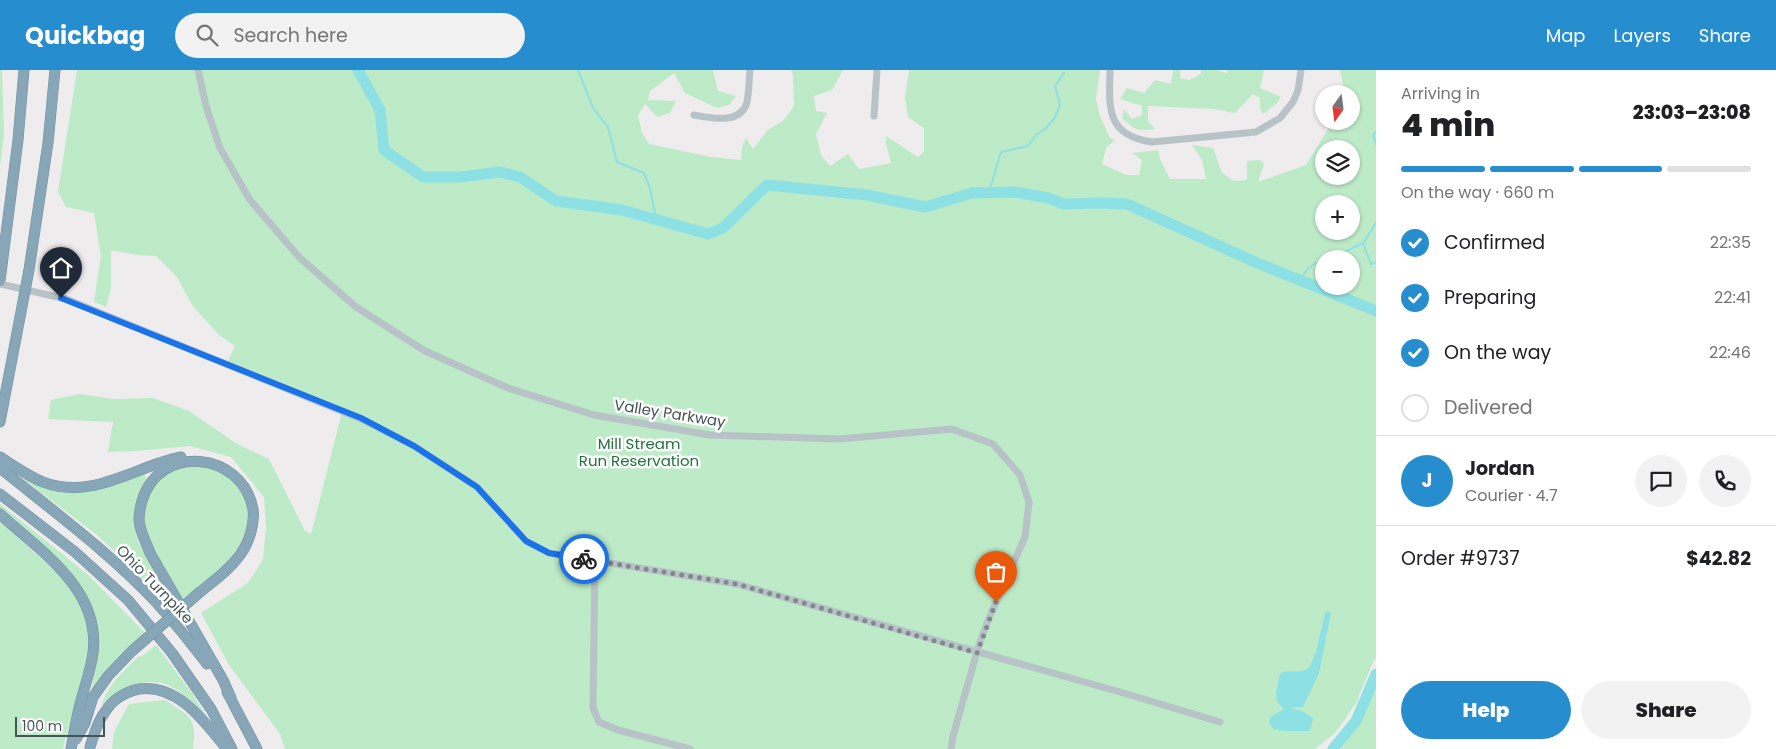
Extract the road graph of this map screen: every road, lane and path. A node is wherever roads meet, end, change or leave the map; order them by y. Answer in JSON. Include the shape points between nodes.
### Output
{"nodes":[{"id":1,"x":24,"y":70,"type":"edge"},
{"id":2,"x":55,"y":70,"type":"edge"},
{"id":3,"x":198,"y":70,"type":"edge"},
{"id":4,"x":750,"y":70,"type":"edge"},
{"id":5,"x":877,"y":70,"type":"edge"},
{"id":6,"x":1110,"y":70,"type":"edge"},
{"id":7,"x":1301,"y":70,"type":"edge"},
{"id":8,"x":694,"y":115,"type":"dead end"},
{"id":9,"x":874,"y":116,"type":"dead end"},
{"id":10,"x":0,"y":282,"type":"edge"},
{"id":11,"x":0,"y":422,"type":"edge"},
{"id":12,"x":0,"y":457,"type":"edge"},
{"id":13,"x":0,"y":468,"type":"edge"},
{"id":14,"x":0,"y":494,"type":"edge"},
{"id":15,"x":0,"y":514,"type":"edge"},
{"id":16,"x":594,"y":561,"type":"junction"},
{"id":17,"x":202,"y":594,"type":"junction"},
{"id":18,"x":135,"y":652,"type":"junction"},
{"id":19,"x":977,"y":653,"type":"junction"},
{"id":20,"x":231,"y":698,"type":"junction"},
{"id":21,"x":1220,"y":722,"type":"dead end"},
{"id":22,"x":71,"y":748,"type":"edge"},
{"id":23,"x":89,"y":748,"type":"edge"},
{"id":24,"x":227,"y":749,"type":"edge"},
{"id":25,"x":232,"y":749,"type":"edge"},
{"id":26,"x":257,"y":749,"type":"edge"},
{"id":27,"x":690,"y":749,"type":"edge"},
{"id":28,"x":952,"y":749,"type":"edge"}],
"edges":[{"from":1,"to":10,"type":"highway"},
{"from":2,"to":11,"type":"highway","bridge":true,"via":[[48,143]]},
{"from":3,"to":19,"type":"street","name":"Valley Parkway","via":[[220,148],[250,200],[300,258],[356,307],[425,350],[508,388],[594,415],[710,435],[838,439],[952,429],[993,444],[1020,475],[1029,502],[1025,537]]},
{"from":4,"to":8,"type":"street","via":[[742,112],[722,118]]},
{"from":5,"to":9,"type":"street"},
{"from":6,"to":7,"type":"street","via":[[1109,105],[1114,121],[1124,133],[1137,140],[1152,142],[1256,132],[1280,118],[1293,102]]},
{"from":10,"to":16,"type":"street","via":[[66,299],[361,418],[414,446],[477,487],[526,541],[549,553]]},
{"from":12,"to":17,"type":"highway","via":[[42,482],[69,488],[104,483],[185,456],[205,456],[229,465],[252,489],[259,526],[248,555],[228,576]]},
{"from":13,"to":20,"type":"highway","name":"Ohio Turnpike","via":[[85,536],[156,603],[206,662]]},
{"from":14,"to":25,"type":"highway","name":"Ohio Turnpike","via":[[75,552],[128,600],[200,693]]},
{"from":15,"to":22,"type":"highway","via":[[70,579],[87,606],[93,625],[93,653]]},
{"from":16,"to":19,"type":"street","via":[[737,584]]},
{"from":16,"to":27,"type":"street","via":[[593,708],[599,722]]},
{"from":17,"to":18,"type":"highway","bridge":true},
{"from":17,"to":20,"type":"highway","via":[[240,555],[251,533],[253,513],[245,488],[233,475],[224,468],[201,461],[174,464],[157,476],[144,494],[140,521],[150,553]]},
{"from":18,"to":22,"type":"highway","via":[[108,676],[93,697],[85,723]]},
{"from":18,"to":23,"type":"highway","via":[[109,682],[98,701]]},
{"from":19,"to":21,"type":"street"},
{"from":19,"to":28,"type":"street","name":"Valley Parkway"},
{"from":20,"to":26,"type":"highway","name":"Ohio Turnpike"},
{"from":23,"to":24,"type":"highway","via":[[98,723],[112,703],[133,690],[146,688],[174,695],[208,725]]}]}
